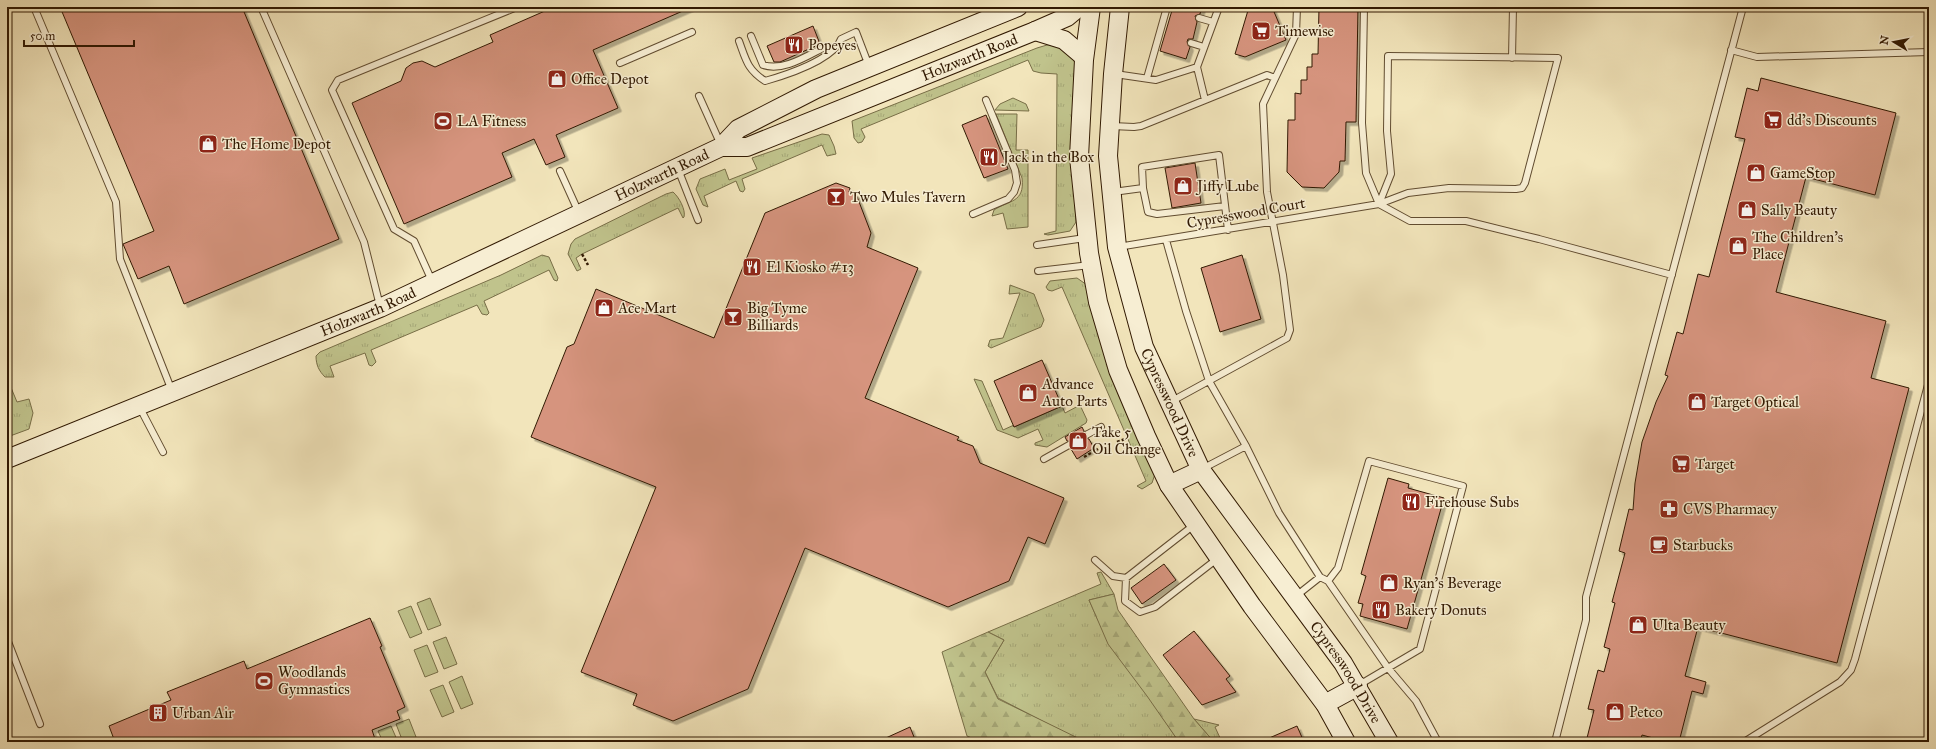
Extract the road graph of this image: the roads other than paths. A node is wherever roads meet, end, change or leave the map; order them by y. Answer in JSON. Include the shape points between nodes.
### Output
{"nodes":[{"id":1,"x":34,"y":7,"type":"edge"},
{"id":2,"x":261,"y":7,"type":"edge"},
{"id":3,"x":517,"y":7,"type":"edge"},
{"id":4,"x":1018,"y":7,"type":"edge"},
{"id":5,"x":1079,"y":7,"type":"edge"},
{"id":6,"x":1092,"y":7,"type":"edge"},
{"id":7,"x":1120,"y":7,"type":"edge"},
{"id":8,"x":1219,"y":7,"type":"edge"},
{"id":9,"x":1297,"y":7,"type":"edge"},
{"id":10,"x":1364,"y":7,"type":"edge"},
{"id":11,"x":1513,"y":7,"type":"edge"},
{"id":12,"x":1743,"y":7,"type":"edge"},
{"id":13,"x":1169,"y":9,"type":"edge"},
{"id":14,"x":1199,"y":18,"type":"dead end"},
{"id":15,"x":1213,"y":22,"type":"junction"},
{"id":16,"x":1036,"y":31,"type":"junction"},
{"id":17,"x":692,"y":32,"type":"dead end"},
{"id":18,"x":751,"y":36,"type":"dead end"},
{"id":19,"x":739,"y":41,"type":"dead end"},
{"id":20,"x":1191,"y":42,"type":"dead end"},
{"id":21,"x":1204,"y":46,"type":"junction"},
{"id":22,"x":833,"y":48,"type":"junction"},
{"id":23,"x":1732,"y":50,"type":"junction"},
{"id":24,"x":1929,"y":52,"type":"edge"},
{"id":25,"x":1084,"y":57,"type":"junction"},
{"id":26,"x":1512,"y":58,"type":"junction"},
{"id":27,"x":620,"y":63,"type":"dead end"},
{"id":28,"x":870,"y":67,"type":"junction"},
{"id":29,"x":1196,"y":67,"type":"junction"},
{"id":30,"x":1113,"y":74,"type":"junction"},
{"id":31,"x":1147,"y":78,"type":"junction"},
{"id":32,"x":1275,"y":78,"type":"junction"},
{"id":33,"x":699,"y":96,"type":"dead end"},
{"id":34,"x":986,"y":100,"type":"dead end"},
{"id":35,"x":1205,"y":100,"type":"junction"},
{"id":36,"x":1110,"y":126,"type":"junction"},
{"id":37,"x":722,"y":147,"type":"junction"},
{"id":38,"x":678,"y":168,"type":"junction"},
{"id":39,"x":560,"y":171,"type":"dead end"},
{"id":40,"x":1143,"y":188,"type":"junction"},
{"id":41,"x":1112,"y":192,"type":"junction"},
{"id":42,"x":1379,"y":204,"type":"junction"},
{"id":43,"x":1225,"y":206,"type":"junction"},
{"id":44,"x":580,"y":214,"type":"junction"},
{"id":45,"x":973,"y":214,"type":"dead end"},
{"id":46,"x":698,"y":220,"type":"dead end"},
{"id":47,"x":1272,"y":222,"type":"junction"},
{"id":48,"x":1228,"y":230,"type":"junction"},
{"id":49,"x":1087,"y":238,"type":"junction"},
{"id":50,"x":1166,"y":240,"type":"junction"},
{"id":51,"x":1037,"y":245,"type":"dead end"},
{"id":52,"x":1117,"y":247,"type":"junction"},
{"id":53,"x":1091,"y":265,"type":"junction"},
{"id":54,"x":1038,"y":271,"type":"dead end"},
{"id":55,"x":1672,"y":275,"type":"junction"},
{"id":56,"x":433,"y":284,"type":"junction"},
{"id":57,"x":380,"y":308,"type":"junction"},
{"id":58,"x":1209,"y":381,"type":"junction"},
{"id":59,"x":1929,"y":381,"type":"edge"},
{"id":60,"x":172,"y":391,"type":"junction"},
{"id":61,"x":1169,"y":402,"type":"junction"},
{"id":62,"x":138,"y":405,"type":"junction"},
{"id":63,"x":1101,"y":427,"type":"dead end"},
{"id":64,"x":1086,"y":435,"type":"dead end"},
{"id":65,"x":1069,"y":445,"type":"dead end"},
{"id":66,"x":1246,"y":446,"type":"junction"},
{"id":67,"x":163,"y":452,"type":"dead end"},
{"id":68,"x":7,"y":459,"type":"edge"},
{"id":69,"x":1044,"y":459,"type":"dead end"},
{"id":70,"x":1201,"y":470,"type":"junction"},
{"id":71,"x":1169,"y":485,"type":"junction"},
{"id":72,"x":1195,"y":524,"type":"junction"},
{"id":73,"x":1219,"y":558,"type":"junction"},
{"id":74,"x":1095,"y":560,"type":"dead end"},
{"id":75,"x":1320,"y":577,"type":"junction"},
{"id":76,"x":1126,"y":578,"type":"junction"},
{"id":77,"x":1328,"y":581,"type":"junction"},
{"id":78,"x":1295,"y":597,"type":"junction"},
{"id":79,"x":7,"y":640,"type":"edge"},
{"id":80,"x":1388,"y":668,"type":"junction"},
{"id":81,"x":1358,"y":686,"type":"junction"},
{"id":82,"x":1325,"y":704,"type":"junction"},
{"id":83,"x":40,"y":724,"type":"dead end"},
{"id":84,"x":1346,"y":742,"type":"edge"},
{"id":85,"x":1389,"y":742,"type":"edge"},
{"id":86,"x":1438,"y":742,"type":"edge"},
{"id":87,"x":1555,"y":742,"type":"edge"},
{"id":88,"x":1744,"y":742,"type":"edge"}],
"edges":[{"from":1,"to":60,"type":"lane","via":[[116,202],[120,259]]},
{"from":2,"to":57,"type":"lane","via":[[364,242]]},
{"from":3,"to":56,"type":"lane","via":[[338,80],[332,90],[394,229],[414,241]]},
{"from":4,"to":28,"type":"main road","name":"Holzwarth Road"},
{"from":5,"to":16,"type":"main road","name":"Holzwarth Road","via":[[1067,17]]},
{"from":6,"to":25,"type":"main road"},
{"from":7,"to":30,"type":"main road","name":"Cypresswood Drive"},
{"from":8,"to":15,"type":"lane"},
{"from":9,"to":32,"type":"lane","via":[[1296,34]]},
{"from":10,"to":42,"type":"lane","via":[[1362,123],[1366,173]]},
{"from":11,"to":26,"type":"lane"},
{"from":12,"to":23,"type":"lane"},
{"from":13,"to":31,"type":"lane"},
{"from":14,"to":15,"type":"lane"},
{"from":15,"to":21,"type":"lane"},
{"from":16,"to":25,"type":"main road","via":[[1064,40]]},
{"from":16,"to":37,"type":"main road","name":"Holzwarth Road","via":[[747,148]]},
{"from":17,"to":27,"type":"lane"},
{"from":18,"to":22,"type":"lane","via":[[763,65],[772,68],[783,66],[827,46]]},
{"from":19,"to":22,"type":"lane","via":[[748,66],[765,80],[788,74],[824,58]]},
{"from":20,"to":21,"type":"lane"},
{"from":21,"to":29,"type":"lane"},
{"from":22,"to":28,"type":"lane","via":[[841,39],[856,32]]},
{"from":23,"to":24,"type":"lane","via":[[1757,57]]},
{"from":23,"to":55,"type":"lane"},
{"from":25,"to":49,"type":"main road","via":[[1079,157]]},
{"from":26,"to":42,"type":"lane","via":[[1388,56],[1387,131],[1391,174]]},
{"from":26,"to":42,"type":"lane","name":"Cypresswood Court","via":[[1558,58],[1522,188],[1449,188],[1408,193]]},
{"from":28,"to":37,"type":"main road","name":"Holzwarth Road","via":[[816,89],[738,129]]},
{"from":29,"to":31,"type":"lane","via":[[1156,80]]},
{"from":29,"to":35,"type":"lane"},
{"from":30,"to":31,"type":"lane"},
{"from":30,"to":36,"type":"main road","name":"Cypresswood Drive"},
{"from":32,"to":35,"type":"lane","via":[[1267,75]]},
{"from":32,"to":47,"type":"lane","via":[[1263,104],[1267,192]]},
{"from":33,"to":37,"type":"lane"},
{"from":34,"to":45,"type":"lane","via":[[1015,170],[1017,183],[1008,199]]},
{"from":35,"to":36,"type":"lane","via":[[1141,126]]},
{"from":36,"to":41,"type":"main road","name":"Cypresswood Drive","via":[[1108,156]]},
{"from":37,"to":38,"type":"main road","name":"Holzwarth Road"},
{"from":38,"to":44,"type":"main road","name":"Holzwarth Road"},
{"from":38,"to":46,"type":"lane"},
{"from":39,"to":44,"type":"lane"},
{"from":40,"to":41,"type":"lane"},
{"from":40,"to":43,"type":"lane","via":[[1148,212],[1157,214]]},
{"from":40,"to":43,"type":"lane","via":[[1142,167],[1219,155]]},
{"from":41,"to":52,"type":"main road","name":"Cypresswood Drive"},
{"from":42,"to":47,"type":"lane","name":"Cypresswood Court"},
{"from":42,"to":55,"type":"lane","via":[[1410,221],[1466,221]]},
{"from":43,"to":48,"type":"lane"},
{"from":44,"to":56,"type":"main road","name":"Holzwarth Road"},
{"from":47,"to":48,"type":"lane","name":"Cypresswood Court"},
{"from":47,"to":58,"type":"lane","via":[[1283,275],[1290,330],[1287,338]]},
{"from":48,"to":50,"type":"lane","name":"Cypresswood Court"},
{"from":49,"to":51,"type":"lane"},
{"from":49,"to":53,"type":"main road"},
{"from":50,"to":52,"type":"lane","name":"Cypresswood Court"},
{"from":50,"to":58,"type":"lane"},
{"from":52,"to":61,"type":"main road","name":"Cypresswood Drive","via":[[1144,347]]},
{"from":53,"to":54,"type":"lane"},
{"from":53,"to":71,"type":"main road","via":[[1098,302],[1118,370]]},
{"from":55,"to":87,"type":"lane","via":[[1586,597],[1586,620]]},
{"from":56,"to":57,"type":"main road","name":"Holzwarth Road"},
{"from":57,"to":60,"type":"main road","name":"Holzwarth Road"},
{"from":58,"to":61,"type":"lane"},
{"from":58,"to":66,"type":"lane"},
{"from":59,"to":88,"type":"lane","via":[[1851,670],[1840,682]]},
{"from":60,"to":62,"type":"main road","name":"Holzwarth Road"},
{"from":61,"to":70,"type":"main road","name":"Cypresswood Drive"},
{"from":62,"to":67,"type":"lane"},
{"from":62,"to":68,"type":"main road","name":"Holzwarth Road"},
{"from":63,"to":64,"type":"lane"},
{"from":65,"to":69,"type":"lane"},
{"from":66,"to":70,"type":"lane"},
{"from":66,"to":75,"type":"lane","via":[[1279,513]]},
{"from":70,"to":71,"type":"main road"},
{"from":70,"to":78,"type":"main road","name":"Cypresswood Drive"},
{"from":71,"to":72,"type":"main road"},
{"from":72,"to":73,"type":"main road"},
{"from":72,"to":76,"type":"lane"},
{"from":73,"to":76,"type":"lane","via":[[1155,607],[1140,612],[1125,601]]},
{"from":73,"to":82,"type":"main road"},
{"from":74,"to":76,"type":"lane","via":[[1113,576]]},
{"from":75,"to":77,"type":"lane"},
{"from":75,"to":78,"type":"lane"},
{"from":77,"to":80,"type":"lane"},
{"from":77,"to":80,"type":"lane","via":[[1338,568],[1369,462],[1463,486],[1420,649]]},
{"from":78,"to":81,"type":"main road","name":"Cypresswood Drive"},
{"from":79,"to":83,"type":"lane"},
{"from":80,"to":81,"type":"lane"},
{"from":80,"to":86,"type":"lane","via":[[1416,701]]},
{"from":81,"to":82,"type":"main road"},
{"from":81,"to":85,"type":"main road","name":"Cypresswood Drive"},
{"from":82,"to":84,"type":"main road"}]}
